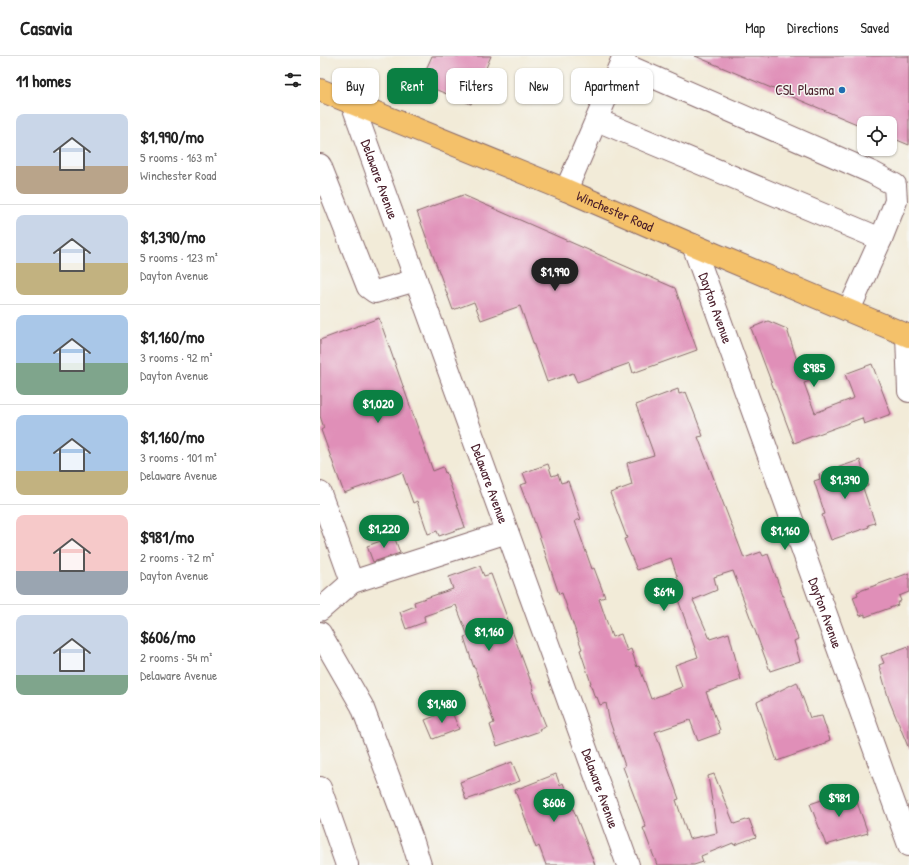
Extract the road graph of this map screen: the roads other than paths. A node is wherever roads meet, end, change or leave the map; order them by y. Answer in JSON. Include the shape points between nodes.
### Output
{"nodes":[{"id":1,"x":623,"y":59,"type":"edge"},
{"id":2,"x":320,"y":90,"type":"edge"},
{"id":3,"x":332,"y":95,"type":"edge"},
{"id":4,"x":352,"y":104,"type":"edge"},
{"id":5,"x":354,"y":104,"type":"edge"},
{"id":6,"x":597,"y":120,"type":"junction"},
{"id":7,"x":320,"y":165,"type":"edge"},
{"id":8,"x":566,"y":190,"type":"junction"},
{"id":9,"x":881,"y":239,"type":"junction"},
{"id":10,"x":693,"y":245,"type":"junction"},
{"id":11,"x":416,"y":280,"type":"junction"},
{"id":12,"x":849,"y":310,"type":"junction"},
{"id":13,"x":908,"y":335,"type":"edge"},
{"id":14,"x":909,"y":391,"type":"edge"},
{"id":15,"x":320,"y":493,"type":"edge"},
{"id":16,"x":507,"y":532,"type":"junction"},
{"id":17,"x":352,"y":582,"type":"junction"},
{"id":18,"x":320,"y":610,"type":"edge"},
{"id":19,"x":320,"y":633,"type":"edge"},
{"id":20,"x":320,"y":788,"type":"edge"},
{"id":21,"x":909,"y":845,"type":"edge"},
{"id":22,"x":347,"y":865,"type":"edge"},
{"id":23,"x":420,"y":865,"type":"edge"},
{"id":24,"x":628,"y":865,"type":"edge"}],
"edges":[{"from":1,"to":6,"type":"street"},
{"from":1,"to":9,"type":"street","via":[[895,185],[896,201]]},
{"from":2,"to":3,"type":"main road","name":"Winchester Road"},
{"from":4,"to":11,"type":"street","name":"Delaware Avenue"},
{"from":5,"to":8,"type":"main road","name":"Winchester Road"},
{"from":6,"to":8,"type":"street"},
{"from":6,"to":9,"type":"street"},
{"from":7,"to":11,"type":"street","via":[[368,286],[375,292]]},
{"from":8,"to":10,"type":"main road","name":"Winchester Road"},
{"from":9,"to":12,"type":"street"},
{"from":10,"to":12,"type":"main road","name":"Winchester Road"},
{"from":10,"to":21,"type":"street","name":"Dayton Avenue"},
{"from":11,"to":16,"type":"street","name":"Delaware Avenue"},
{"from":12,"to":13,"type":"main road","name":"Winchester Road"},
{"from":13,"to":14,"type":"street"},
{"from":15,"to":17,"type":"street"},
{"from":16,"to":17,"type":"street"},
{"from":16,"to":24,"type":"street","name":"Delaware Avenue"},
{"from":17,"to":18,"type":"street"},
{"from":19,"to":23,"type":"street","via":[[362,706]]},
{"from":20,"to":22,"type":"street"}]}
